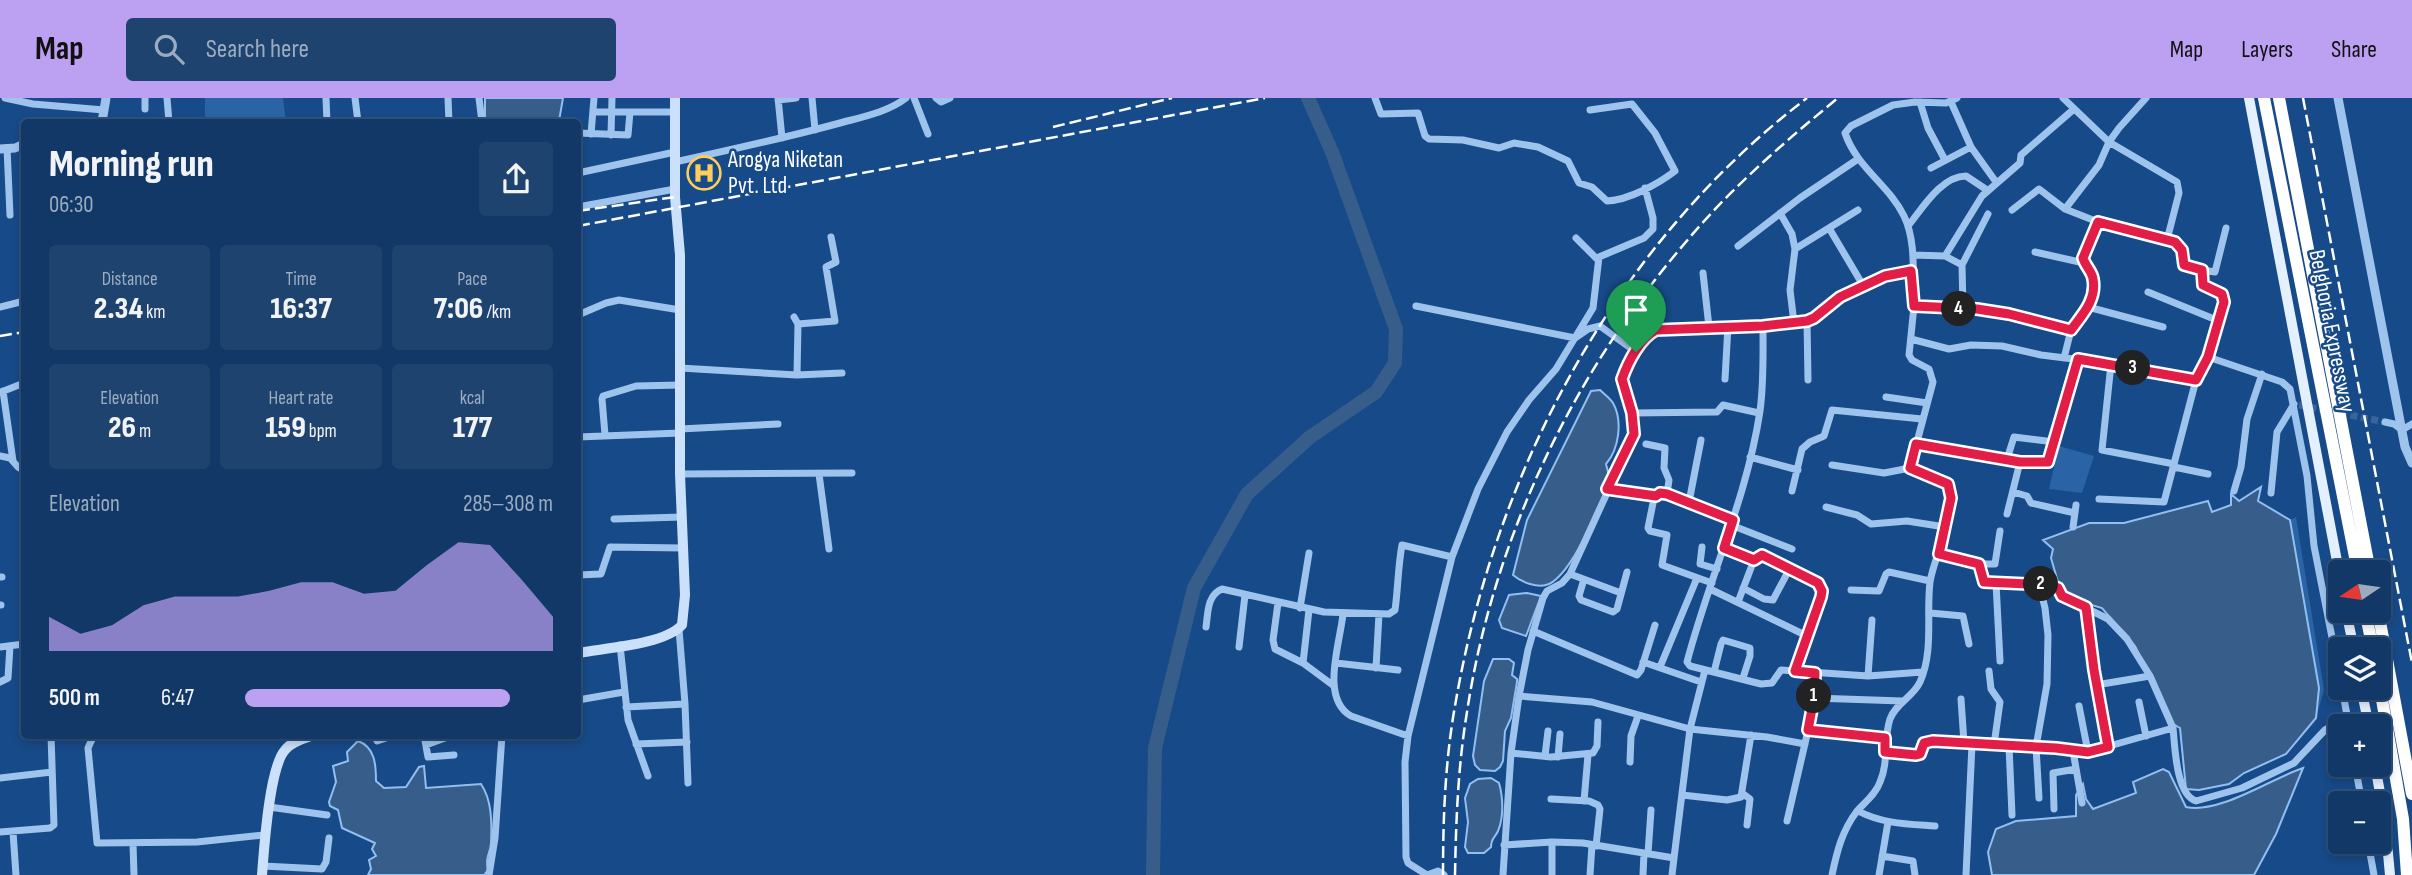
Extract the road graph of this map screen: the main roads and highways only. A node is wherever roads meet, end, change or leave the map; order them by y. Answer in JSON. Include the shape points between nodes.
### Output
{"nodes":[{"id":1,"x":675,"y":98,"type":"edge"},
{"id":2,"x":2249,"y":98,"type":"edge"},
{"id":3,"x":2264,"y":98,"type":"edge"},
{"id":4,"x":2279,"y":98,"type":"edge"},
{"id":5,"x":2337,"y":560,"type":"edge"},
{"id":6,"x":2356,"y":560,"type":"edge"},
{"id":7,"x":2368,"y":560,"type":"edge"},
{"id":8,"x":2380,"y":623,"type":"edge"},
{"id":9,"x":581,"y":652,"type":"edge"},
{"id":10,"x":2382,"y":700,"type":"edge"},
{"id":11,"x":298,"y":739,"type":"edge"},
{"id":12,"x":2377,"y":777,"type":"edge"},
{"id":13,"x":2412,"y":794,"type":"edge"},
{"id":14,"x":262,"y":871,"type":"edge"},
{"id":15,"x":2390,"y":875,"type":"edge"},
{"id":16,"x":2407,"y":875,"type":"edge"}],
"edges":[{"from":1,"to":9,"type":"main road","via":[[682,625],[655,639]]},
{"from":2,"to":5,"type":"main road"},
{"from":3,"to":6,"type":"highway","name":"Belghoria Expressway"},
{"from":4,"to":7,"type":"highway","name":"Belghoria Expressway"},
{"from":8,"to":13,"type":"highway"},
{"from":10,"to":16,"type":"highway","via":[[2403,819]]},
{"from":11,"to":14,"type":"main road","via":[[285,750],[276,771]]},
{"from":12,"to":15,"type":"main road"}]}
